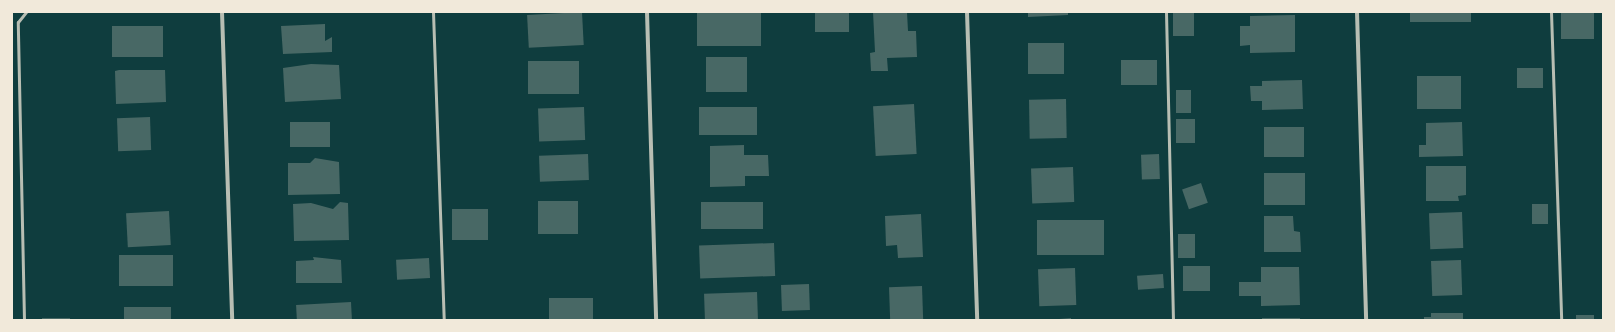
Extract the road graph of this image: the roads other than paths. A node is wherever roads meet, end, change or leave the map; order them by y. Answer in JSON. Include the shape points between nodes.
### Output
{"nodes":[{"id":1,"x":26,"y":12,"type":"edge"},
{"id":2,"x":222,"y":12,"type":"edge"},
{"id":3,"x":433,"y":12,"type":"edge"},
{"id":4,"x":647,"y":12,"type":"edge"},
{"id":5,"x":967,"y":12,"type":"edge"},
{"id":6,"x":1166,"y":12,"type":"edge"},
{"id":7,"x":1357,"y":12,"type":"edge"},
{"id":8,"x":1551,"y":12,"type":"edge"},
{"id":9,"x":24,"y":320,"type":"edge"},
{"id":10,"x":232,"y":320,"type":"edge"},
{"id":11,"x":444,"y":320,"type":"edge"},
{"id":12,"x":656,"y":320,"type":"edge"},
{"id":13,"x":977,"y":320,"type":"edge"},
{"id":14,"x":1173,"y":320,"type":"edge"},
{"id":15,"x":1366,"y":320,"type":"edge"},
{"id":16,"x":1561,"y":320,"type":"edge"}],
"edges":[{"from":1,"to":9,"type":"lane","via":[[18,22]]},
{"from":2,"to":10,"type":"street"},
{"from":3,"to":11,"type":"lane"},
{"from":4,"to":12,"type":"street"},
{"from":5,"to":13,"type":"street"},
{"from":6,"to":14,"type":"lane"},
{"from":7,"to":15,"type":"street"},
{"from":8,"to":16,"type":"lane"}]}
